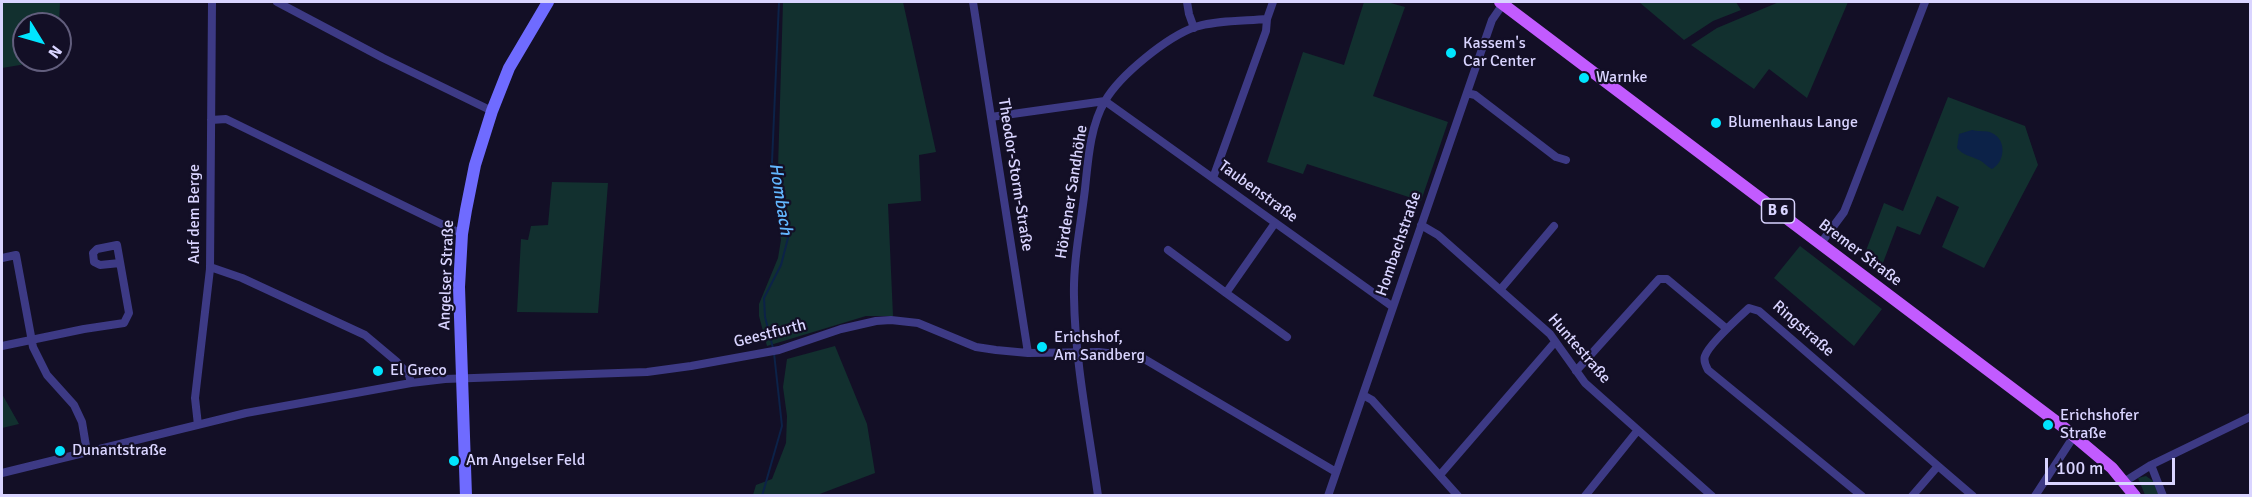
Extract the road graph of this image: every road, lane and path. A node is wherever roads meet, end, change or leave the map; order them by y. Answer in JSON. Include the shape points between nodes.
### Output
{"nodes":[{"id":1,"x":212,"y":2,"type":"edge"},
{"id":2,"x":277,"y":2,"type":"edge"},
{"id":3,"x":548,"y":2,"type":"edge"},
{"id":4,"x":973,"y":2,"type":"edge"},
{"id":5,"x":1187,"y":2,"type":"edge"},
{"id":6,"x":1273,"y":2,"type":"edge"},
{"id":7,"x":1925,"y":2,"type":"edge"},
{"id":8,"x":1502,"y":3,"type":"edge"},
{"id":9,"x":1267,"y":19,"type":"junction"},
{"id":10,"x":1194,"y":28,"type":"junction"},
{"id":11,"x":1467,"y":93,"type":"junction"},
{"id":12,"x":1105,"y":100,"type":"junction"},
{"id":13,"x":492,"y":111,"type":"junction"},
{"id":14,"x":991,"y":117,"type":"junction"},
{"id":15,"x":211,"y":120,"type":"junction"},
{"id":16,"x":1566,"y":160,"type":"dead end"},
{"id":17,"x":1214,"y":178,"type":"junction"},
{"id":18,"x":1275,"y":223,"type":"junction"},
{"id":19,"x":1421,"y":225,"type":"junction"},
{"id":20,"x":1554,"y":226,"type":"dead end"},
{"id":21,"x":462,"y":234,"type":"junction"},
{"id":22,"x":1821,"y":243,"type":"junction"},
{"id":23,"x":1168,"y":250,"type":"dead end"},
{"id":24,"x":2,"y":258,"type":"edge"},
{"id":25,"x":120,"y":263,"type":"dead end"},
{"id":26,"x":210,"y":269,"type":"junction"},
{"id":27,"x":1500,"y":291,"type":"junction"},
{"id":28,"x":1226,"y":293,"type":"junction"},
{"id":29,"x":1393,"y":308,"type":"junction"},
{"id":30,"x":1727,"y":329,"type":"junction"},
{"id":31,"x":1287,"y":337,"type":"dead end"},
{"id":32,"x":32,"y":340,"type":"junction"},
{"id":33,"x":1555,"y":342,"type":"junction"},
{"id":34,"x":2,"y":346,"type":"edge"},
{"id":35,"x":1078,"y":352,"type":"junction"},
{"id":36,"x":1028,"y":353,"type":"junction"},
{"id":37,"x":1576,"y":371,"type":"junction"},
{"id":38,"x":463,"y":378,"type":"junction"},
{"id":39,"x":411,"y":383,"type":"junction"},
{"id":40,"x":1363,"y":395,"type":"junction"},
{"id":41,"x":2250,"y":417,"type":"edge"},
{"id":42,"x":198,"y":425,"type":"junction"},
{"id":43,"x":1638,"y":430,"type":"junction"},
{"id":44,"x":2074,"y":436,"type":"junction"},
{"id":45,"x":87,"y":452,"type":"junction"},
{"id":46,"x":2151,"y":465,"type":"junction"},
{"id":47,"x":1938,"y":466,"type":"junction"},
{"id":48,"x":1336,"y":472,"type":"junction"},
{"id":49,"x":2,"y":473,"type":"edge"},
{"id":50,"x":1440,"y":475,"type":"junction"},
{"id":51,"x":2124,"y":482,"type":"junction"},
{"id":52,"x":466,"y":495,"type":"edge"},
{"id":53,"x":1098,"y":495,"type":"edge"},
{"id":54,"x":1328,"y":495,"type":"edge"},
{"id":55,"x":1458,"y":495,"type":"edge"},
{"id":56,"x":1585,"y":495,"type":"edge"},
{"id":57,"x":1712,"y":495,"type":"edge"},
{"id":58,"x":1862,"y":495,"type":"edge"},
{"id":59,"x":1912,"y":495,"type":"edge"},
{"id":60,"x":1973,"y":495,"type":"edge"},
{"id":61,"x":2035,"y":495,"type":"edge"},
{"id":62,"x":2135,"y":495,"type":"edge"},
{"id":63,"x":2163,"y":495,"type":"edge"}],
"edges":[{"from":1,"to":15,"type":"street","name":"Auf dem Berge"},
{"from":2,"to":13,"type":"street"},
{"from":3,"to":13,"type":"main road","name":"Angelser Straße","via":[[509,68]]},
{"from":4,"to":14,"type":"street","name":"Theodor-Storm-Straße"},
{"from":5,"to":10,"type":"street"},
{"from":6,"to":9,"type":"street"},
{"from":7,"to":22,"type":"street","via":[[1844,212]]},
{"from":8,"to":11,"type":"street","name":"Hombachstraße","via":[[1492,20]]},
{"from":8,"to":22,"type":"main road","name":"Bremer Straße","number":"B 6"},
{"from":9,"to":10,"type":"street","name":"Hördener Sandhöhe","via":[[1210,23]]},
{"from":9,"to":17,"type":"street"},
{"from":10,"to":12,"type":"street","name":"Hördener Sandhöhe","via":[[1170,39],[1132,70]]},
{"from":11,"to":16,"type":"street","via":[[1475,95],[1556,157]]},
{"from":11,"to":19,"type":"street","name":"Hombachstraße"},
{"from":12,"to":14,"type":"street"},
{"from":12,"to":17,"type":"street","name":"Taubenstraße"},
{"from":12,"to":35,"type":"street","name":"Hördener Sandhöhe","via":[[1094,131],[1074,281]]},
{"from":13,"to":21,"type":"main road","name":"Angelser Straße","via":[[475,165]]},
{"from":14,"to":36,"type":"street","name":"Theodor-Storm-Straße"},
{"from":15,"to":21,"type":"street","via":[[226,119]]},
{"from":15,"to":26,"type":"street","name":"Auf dem Berge"},
{"from":17,"to":18,"type":"street","name":"Taubenstraße"},
{"from":18,"to":28,"type":"street"},
{"from":18,"to":29,"type":"street","name":"Taubenstraße"},
{"from":19,"to":27,"type":"street","name":"Huntestraße","via":[[1438,235]]},
{"from":19,"to":29,"type":"street","name":"Hombachstraße"},
{"from":20,"to":27,"type":"street"},
{"from":21,"to":38,"type":"main road","name":"Angelser Straße","via":[[459,287]]},
{"from":22,"to":44,"type":"main road","name":"Bremer Straße","number":"B 6"},
{"from":23,"to":28,"type":"street"},
{"from":24,"to":32,"type":"street","via":[[16,255]]},
{"from":25,"to":32,"type":"street","via":[[129,313],[124,323]]},
{"from":26,"to":39,"type":"street","via":[[242,278],[364,335],[396,361]]},
{"from":26,"to":42,"type":"street","name":"Auf dem Berge","via":[[195,398]]},
{"from":27,"to":33,"type":"street","name":"Huntestraße"},
{"from":28,"to":31,"type":"street"},
{"from":29,"to":40,"type":"street","name":"Hombachstraße"},
{"from":30,"to":37,"type":"street","via":[[1667,279],[1659,279]]},
{"from":30,"to":47,"type":"street","name":"Ringstraße","via":[[1749,308],[1759,311]]},
{"from":30,"to":58,"type":"street","name":"Ringstraße","via":[[1705,355],[1708,370]]},
{"from":32,"to":34,"type":"street"},
{"from":32,"to":45,"type":"street","via":[[47,375],[74,405],[82,422]]},
{"from":33,"to":37,"type":"street","name":"Huntestraße"},
{"from":33,"to":50,"type":"street"},
{"from":35,"to":36,"type":"street","name":"Geestfurth"},
{"from":35,"to":48,"type":"street","name":"Geestfurth","via":[[1141,357]]},
{"from":35,"to":53,"type":"street","name":"Hördener Sandhöhe"},
{"from":36,"to":38,"type":"street","name":"Geestfurth","via":[[976,346],[918,323],[891,320],[841,329],[775,351],[647,372]]},
{"from":37,"to":43,"type":"street","name":"Huntestraße","via":[[1584,383]]},
{"from":38,"to":39,"type":"street"},
{"from":38,"to":52,"type":"main road","name":"Angelser Straße"},
{"from":39,"to":42,"type":"street"},
{"from":40,"to":48,"type":"street","name":"Hombachstraße"},
{"from":40,"to":50,"type":"street","via":[[1372,400]]},
{"from":41,"to":46,"type":"street"},
{"from":42,"to":45,"type":"street"},
{"from":43,"to":56,"type":"street"},
{"from":43,"to":57,"type":"street","name":"Huntestraße"},
{"from":44,"to":51,"type":"main road","name":"Bremer Straße","number":"B 6"},
{"from":44,"to":61,"type":"street"},
{"from":45,"to":49,"type":"street"},
{"from":46,"to":51,"type":"street"},
{"from":46,"to":63,"type":"street"},
{"from":47,"to":59,"type":"street"},
{"from":47,"to":60,"type":"street","name":"Ringstraße"},
{"from":48,"to":54,"type":"street","name":"Hombachstraße"},
{"from":50,"to":55,"type":"street"},
{"from":51,"to":62,"type":"main road","name":"Bremer Straße","number":"B 6"}]}
